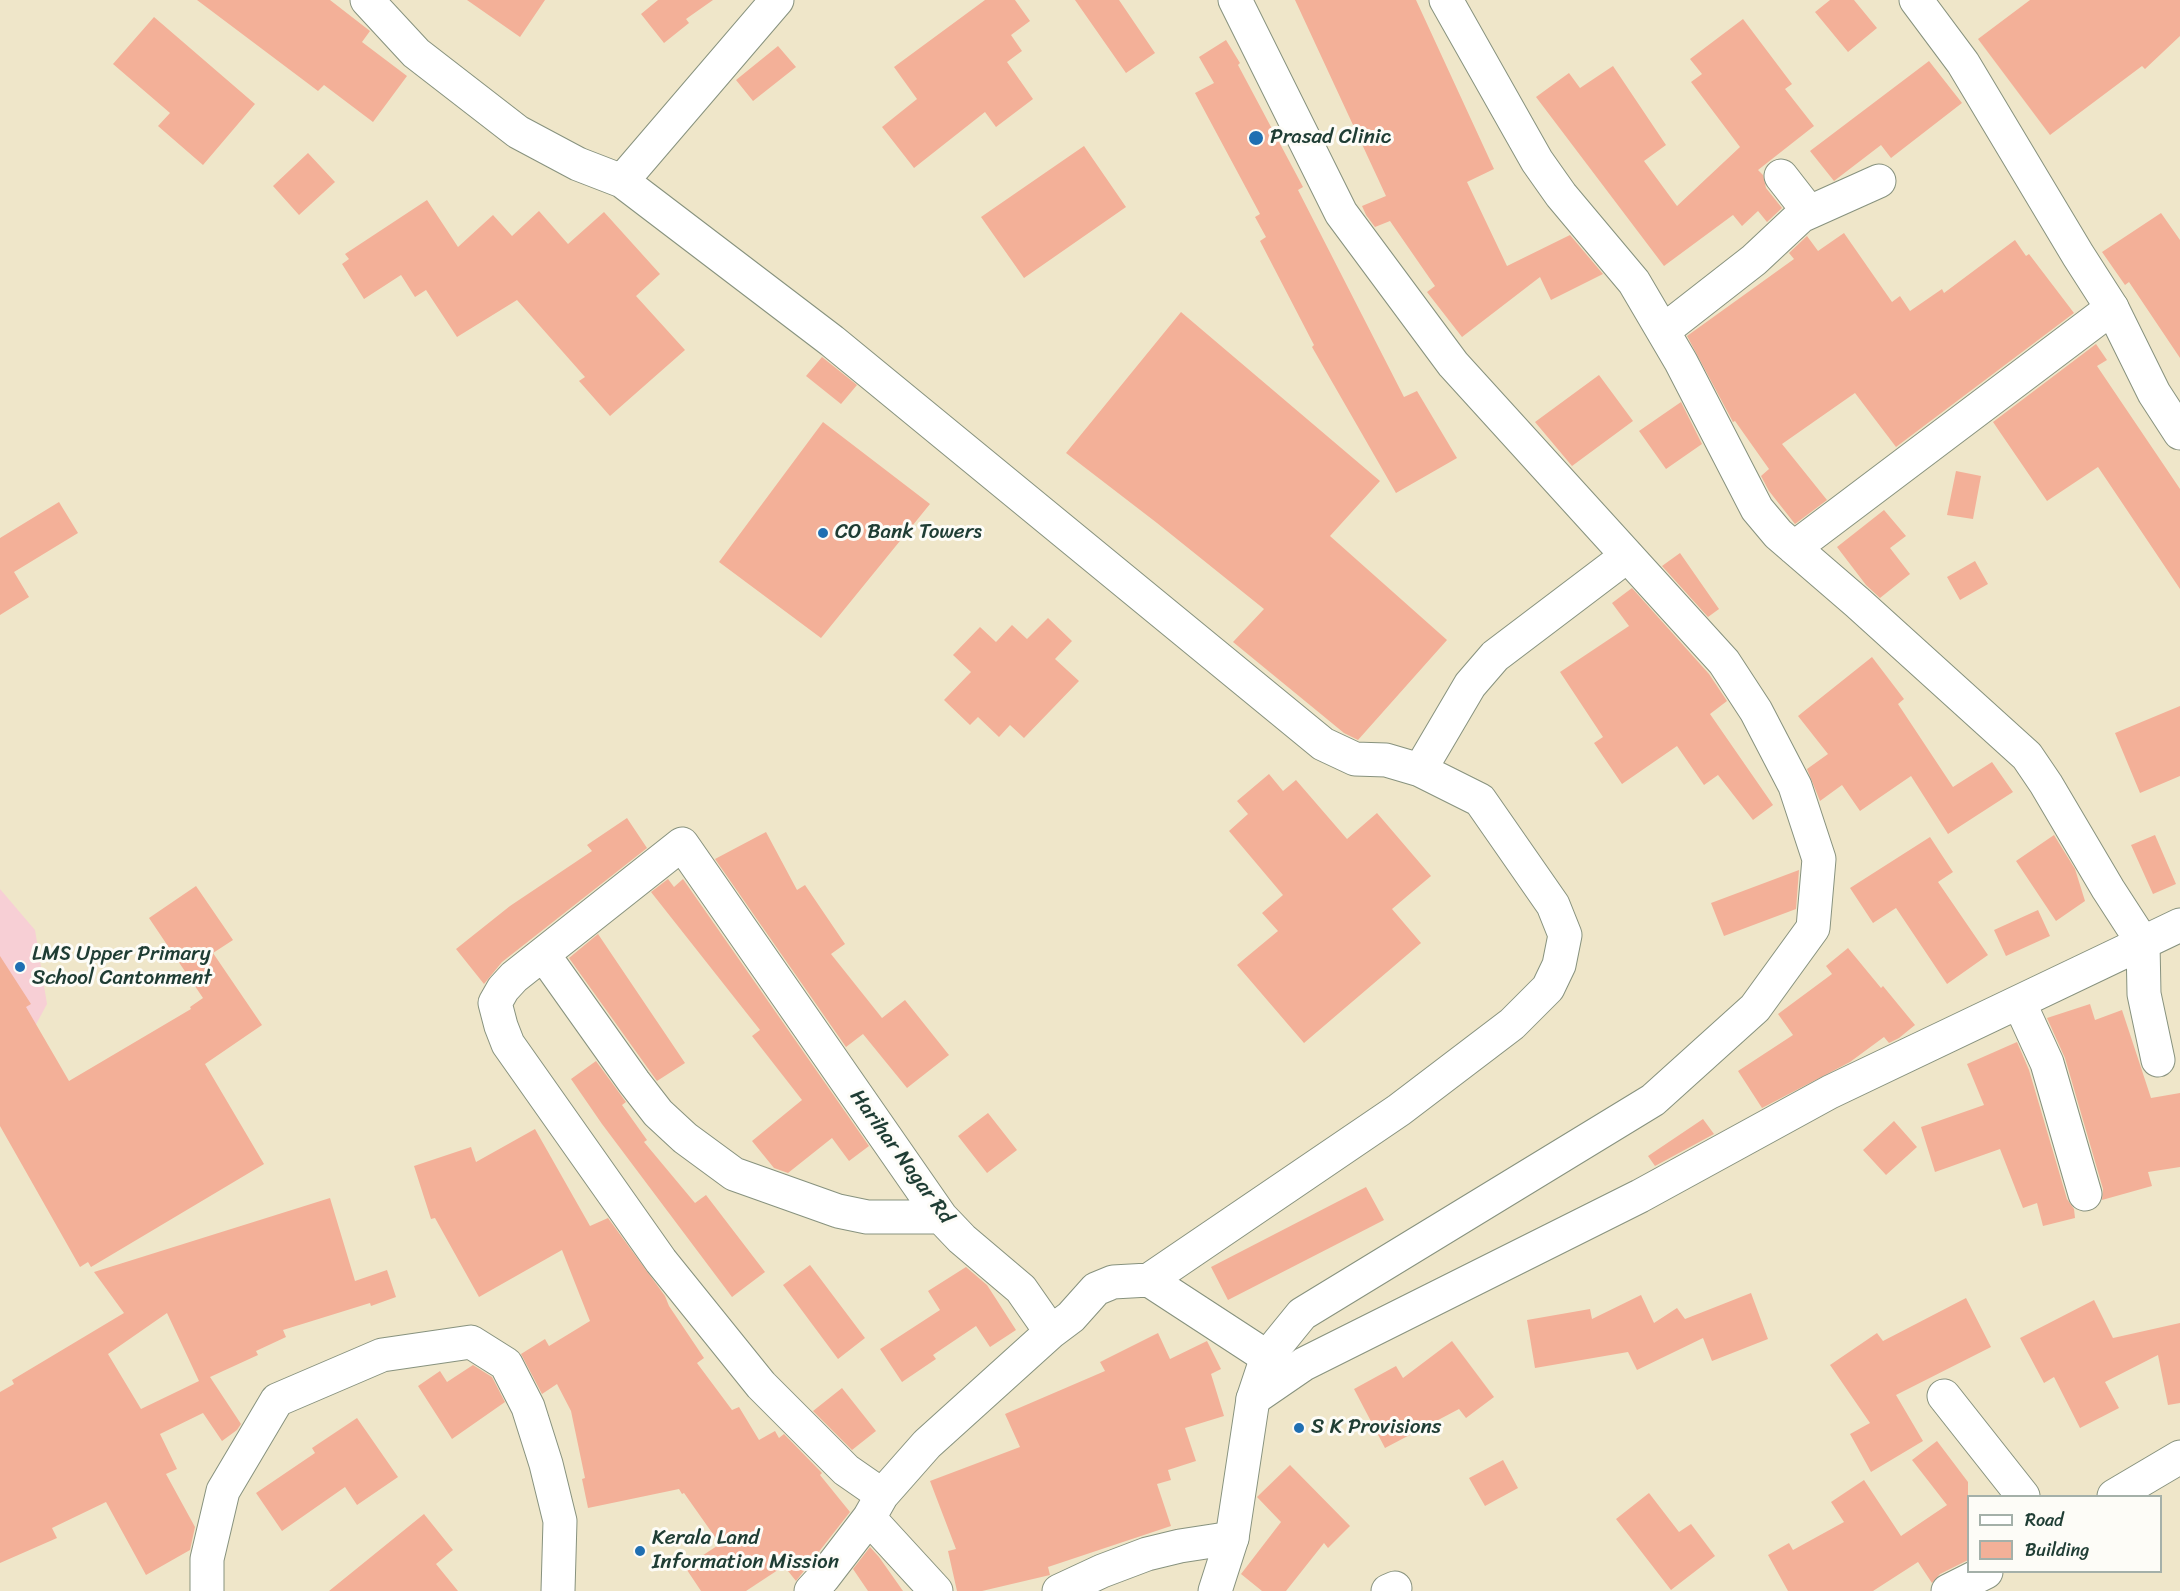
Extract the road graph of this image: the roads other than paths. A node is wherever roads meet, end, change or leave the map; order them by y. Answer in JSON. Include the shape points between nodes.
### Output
{"nodes":[{"id":1,"x":368,"y":0,"type":"edge"},
{"id":2,"x":777,"y":0,"type":"edge"},
{"id":3,"x":1235,"y":0,"type":"edge"},
{"id":4,"x":1446,"y":0,"type":"edge"},
{"id":5,"x":1916,"y":0,"type":"edge"},
{"id":6,"x":1780,"y":176,"type":"dead end"},
{"id":7,"x":622,"y":181,"type":"junction"},
{"id":8,"x":1879,"y":181,"type":"dead end"},
{"id":9,"x":1809,"y":212,"type":"junction"},
{"id":10,"x":2112,"y":308,"type":"junction"},
{"id":11,"x":1663,"y":331,"type":"junction"},
{"id":12,"x":2180,"y":433,"type":"edge"},
{"id":13,"x":1794,"y":548,"type":"junction"},
{"id":14,"x":1627,"y":556,"type":"junction"},
{"id":15,"x":1420,"y":770,"type":"junction"},
{"id":16,"x":2180,"y":925,"type":"edge"},
{"id":17,"x":2143,"y":943,"type":"junction"},
{"id":18,"x":543,"y":954,"type":"junction"},
{"id":19,"x":2019,"y":1002,"type":"junction"},
{"id":20,"x":2158,"y":1060,"type":"dead end"},
{"id":21,"x":2085,"y":1194,"type":"dead end"},
{"id":22,"x":941,"y":1217,"type":"junction"},
{"id":23,"x":1149,"y":1280,"type":"junction"},
{"id":24,"x":1051,"y":1332,"type":"junction"},
{"id":25,"x":1267,"y":1357,"type":"junction"},
{"id":26,"x":1944,"y":1396,"type":"dead end"},
{"id":27,"x":1253,"y":1400,"type":"junction"},
{"id":28,"x":2180,"y":1457,"type":"edge"},
{"id":29,"x":2021,"y":1495,"type":"edge"},
{"id":30,"x":2117,"y":1495,"type":"edge"},
{"id":31,"x":876,"y":1506,"type":"junction"},
{"id":32,"x":1232,"y":1538,"type":"junction"},
{"id":33,"x":1984,"y":1573,"type":"edge"},
{"id":34,"x":202,"y":1590,"type":"edge"},
{"id":35,"x":558,"y":1591,"type":"edge"},
{"id":36,"x":811,"y":1591,"type":"edge"},
{"id":37,"x":936,"y":1591,"type":"edge"},
{"id":38,"x":1059,"y":1591,"type":"edge"},
{"id":39,"x":1215,"y":1591,"type":"edge"},
{"id":40,"x":1948,"y":1591,"type":"edge"}],
"edges":[{"from":1,"to":7,"type":"street","via":[[416,53],[518,132],[578,164]]},
{"from":2,"to":7,"type":"street"},
{"from":3,"to":14,"type":"street","via":[[1341,213],[1453,364]]},
{"from":4,"to":11,"type":"street","via":[[1537,161],[1634,282]]},
{"from":5,"to":10,"type":"street","via":[[1963,63]]},
{"from":6,"to":9,"type":"street"},
{"from":7,"to":15,"type":"street","via":[[832,341],[1323,744],[1355,759],[1386,760]]},
{"from":8,"to":9,"type":"street"},
{"from":9,"to":11,"type":"street"},
{"from":10,"to":12,"type":"street","via":[[2154,393]]},
{"from":10,"to":13,"type":"street"},
{"from":11,"to":13,"type":"street","via":[[1756,509]]},
{"from":13,"to":17,"type":"street","via":[[2027,756]]},
{"from":14,"to":15,"type":"street","via":[[1495,656],[1470,685]]},
{"from":14,"to":25,"type":"street","via":[[1724,662],[1756,711],[1795,786],[1819,859],[1813,928],[1755,1008],[1653,1100],[1302,1314]]},
{"from":15,"to":23,"type":"street","via":[[1480,800],[1553,905],[1565,935],[1559,965],[1548,988],[1512,1024],[1399,1110]]},
{"from":16,"to":17,"type":"street"},
{"from":17,"to":19,"type":"street"},
{"from":17,"to":20,"type":"street","via":[[2144,994]]},
{"from":18,"to":22,"type":"street","via":[[658,1113],[734,1174],[838,1211],[867,1217]]},
{"from":18,"to":22,"type":"street","name":"Harihar Nagar Rd","via":[[682,844]]},
{"from":18,"to":31,"type":"street","via":[[514,977],[495,1003],[508,1044],[661,1261],[760,1385],[846,1470]]},
{"from":19,"to":21,"type":"street","via":[[2047,1063]]},
{"from":19,"to":27,"type":"street","via":[[1830,1092],[1640,1196],[1304,1364]]},
{"from":22,"to":24,"type":"street","name":"Harihar Nagar Rd","via":[[1022,1290]]},
{"from":23,"to":24,"type":"street","via":[[1113,1282],[1096,1289]]},
{"from":23,"to":25,"type":"street"},
{"from":24,"to":31,"type":"street","via":[[927,1444]]},
{"from":25,"to":27,"type":"street"},
{"from":26,"to":29,"type":"street"},
{"from":27,"to":32,"type":"street"},
{"from":28,"to":30,"type":"street"},
{"from":31,"to":36,"type":"street"},
{"from":31,"to":37,"type":"street"},
{"from":32,"to":38,"type":"street","via":[[1147,1554]]},
{"from":32,"to":39,"type":"street"},
{"from":33,"to":40,"type":"street"},
{"from":34,"to":35,"type":"street","via":[[223,1491],[277,1400],[382,1354],[471,1342],[506,1364],[528,1407],[560,1521]]}]}
